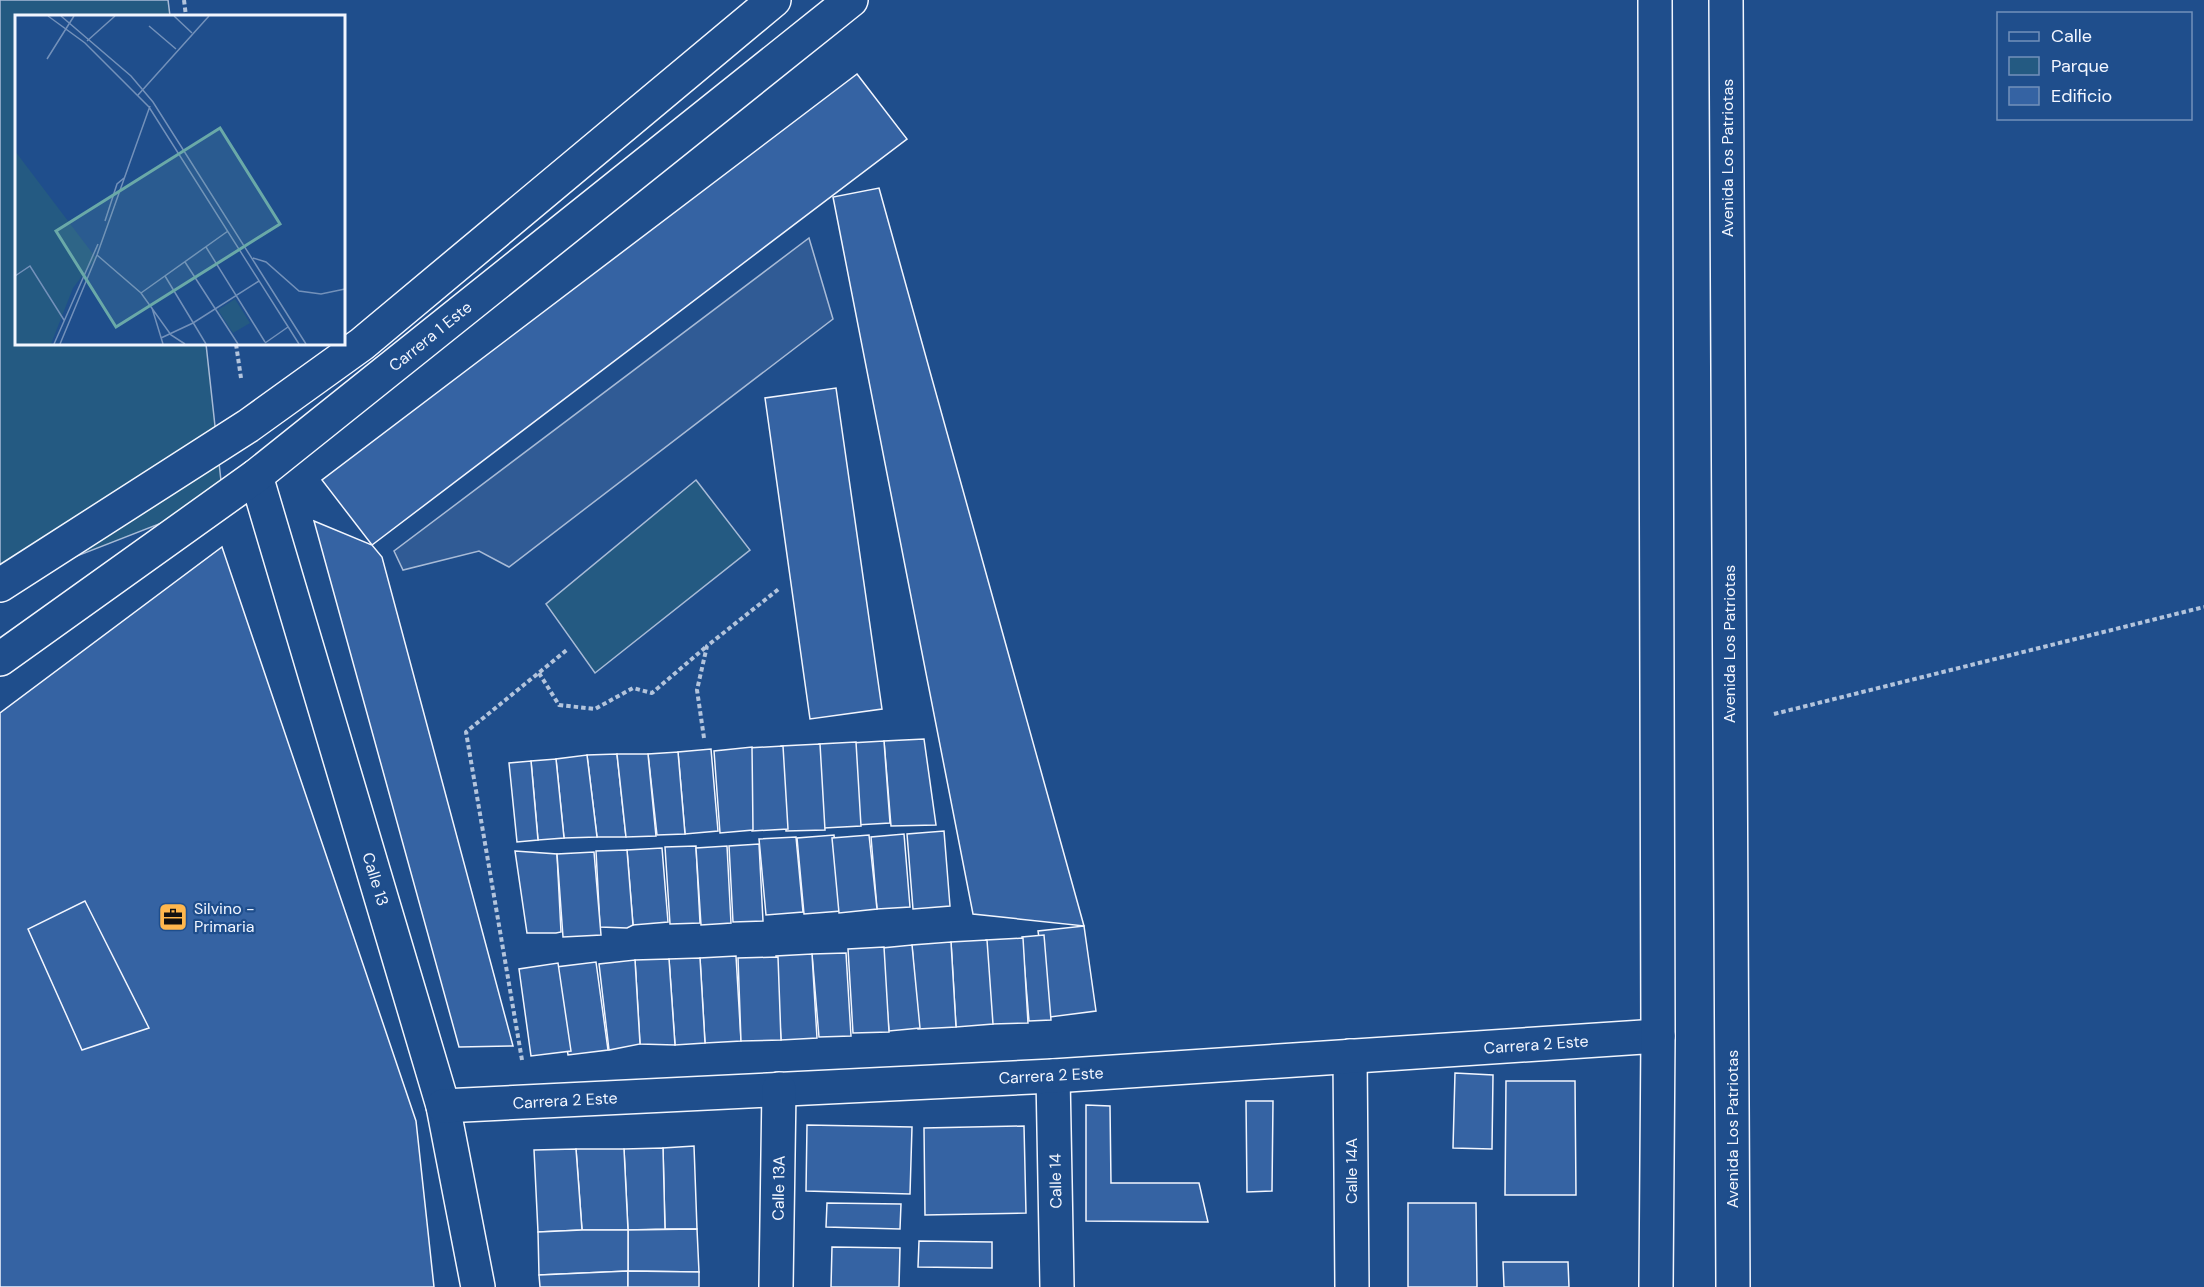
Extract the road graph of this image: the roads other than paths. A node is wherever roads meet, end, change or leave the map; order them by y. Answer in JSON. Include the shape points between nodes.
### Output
{"nodes":[{"id":1,"x":774,"y":0,"type":"edge"},
{"id":2,"x":851,"y":0,"type":"edge"},
{"id":3,"x":1655,"y":0,"type":"edge"},
{"id":4,"x":1726,"y":0,"type":"edge"},
{"id":5,"x":256,"y":476,"type":"junction"},
{"id":6,"x":0,"y":585,"type":"edge"},
{"id":7,"x":0,"y":658,"type":"edge"},
{"id":8,"x":1658,"y":1036,"type":"junction"},
{"id":9,"x":1350,"y":1056,"type":"junction"},
{"id":10,"x":1053,"y":1076,"type":"junction"},
{"id":11,"x":779,"y":1089,"type":"junction"},
{"id":12,"x":443,"y":1106,"type":"junction"},
{"id":13,"x":476,"y":1282,"type":"edge"},
{"id":14,"x":776,"y":1287,"type":"edge"},
{"id":15,"x":1057,"y":1287,"type":"edge"},
{"id":16,"x":1352,"y":1287,"type":"edge"},
{"id":17,"x":1656,"y":1287,"type":"edge"},
{"id":18,"x":1733,"y":1287,"type":"edge"}],
"edges":[{"from":1,"to":6,"type":"street","via":[[362,344],[248,426]]},
{"from":2,"to":5,"type":"street","name":"Carrera 1 Este"},
{"from":3,"to":8,"type":"street"},
{"from":4,"to":18,"type":"street","name":"Avenida Los Patriotas"},
{"from":5,"to":7,"type":"street","name":"Carrera 1 Este"},
{"from":5,"to":12,"type":"street","name":"Calle 13"},
{"from":8,"to":9,"type":"street","name":"Carrera 2 Este"},
{"from":8,"to":17,"type":"street"},
{"from":9,"to":10,"type":"street","name":"Carrera 2 Este"},
{"from":9,"to":16,"type":"street","name":"Calle 14A"},
{"from":10,"to":11,"type":"street","name":"Carrera 2 Este"},
{"from":10,"to":15,"type":"street","name":"Calle 14"},
{"from":11,"to":12,"type":"street","name":"Carrera 2 Este"},
{"from":11,"to":14,"type":"street","name":"Calle 13A"},
{"from":12,"to":13,"type":"street","name":"Calle 13"}]}
